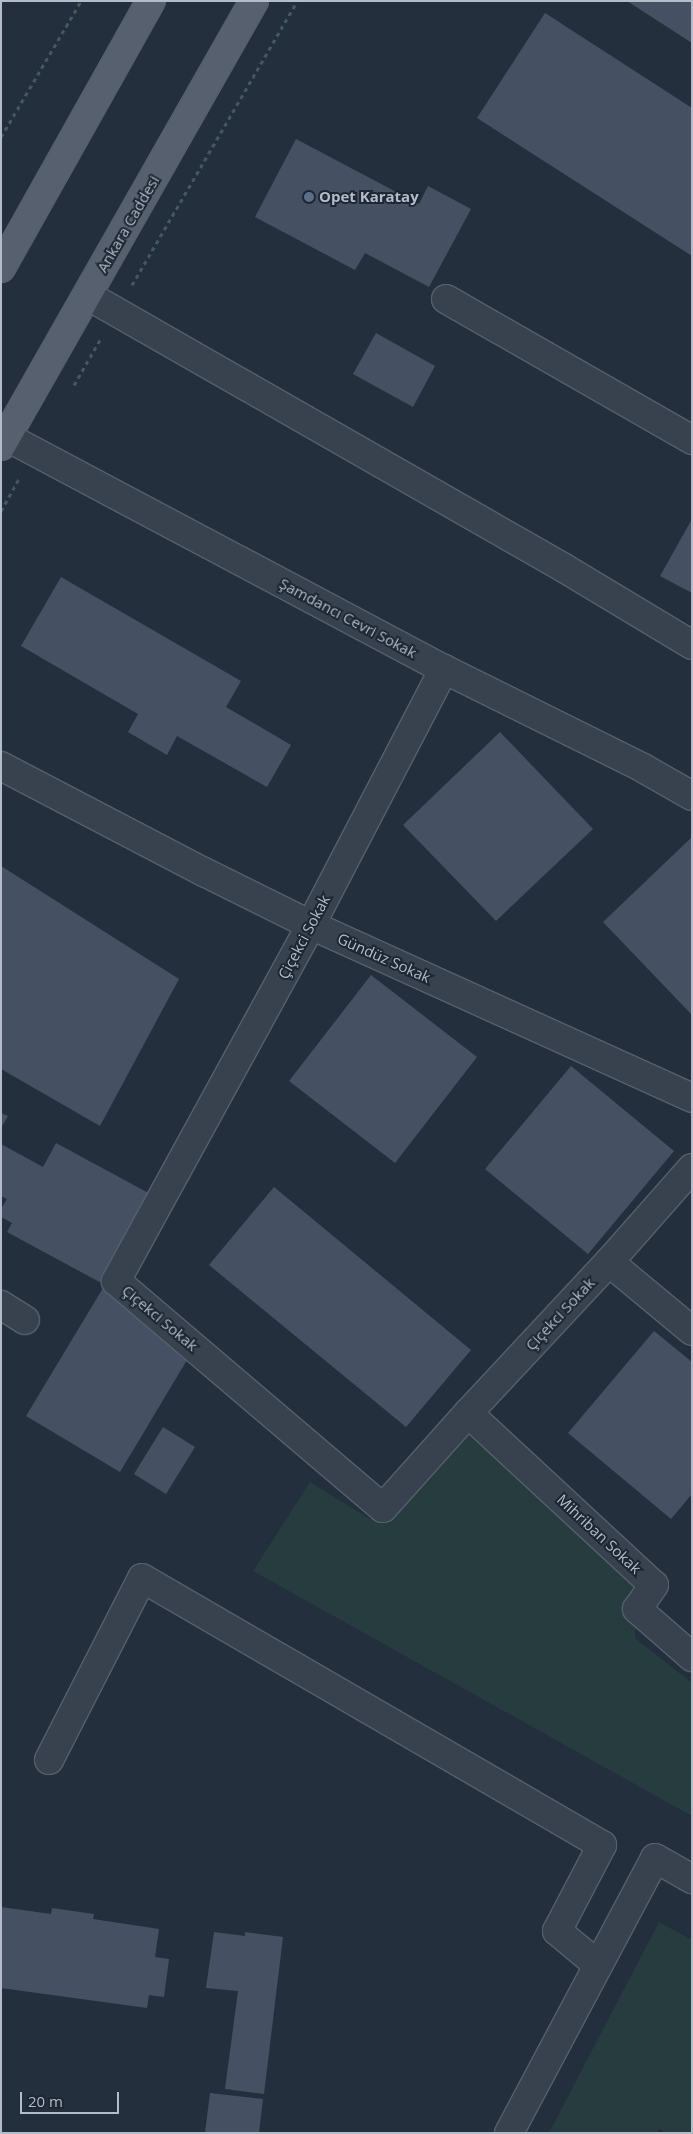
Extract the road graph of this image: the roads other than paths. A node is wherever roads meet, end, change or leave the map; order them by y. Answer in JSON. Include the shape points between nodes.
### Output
{"nodes":[{"id":1,"x":151,"y":1,"type":"edge"},
{"id":2,"x":254,"y":1,"type":"edge"},
{"id":3,"x":28,"y":222,"type":"junction"},
{"id":4,"x":1,"y":250,"type":"edge"},
{"id":5,"x":1,"y":268,"type":"edge"},
{"id":6,"x":87,"y":295,"type":"junction"},
{"id":7,"x":446,"y":299,"type":"dead end"},
{"id":8,"x":692,"y":440,"type":"edge"},
{"id":9,"x":4,"y":442,"type":"edge"},
{"id":10,"x":692,"y":645,"type":"edge"},
{"id":11,"x":444,"y":669,"type":"junction"},
{"id":12,"x":1,"y":766,"type":"edge"},
{"id":13,"x":692,"y":796,"type":"edge"},
{"id":14,"x":311,"y":924,"type":"junction"},
{"id":15,"x":692,"y":1098,"type":"edge"},
{"id":16,"x":692,"y":1168,"type":"edge"},
{"id":17,"x":609,"y":1262,"type":"junction"},
{"id":18,"x":1,"y":1305,"type":"edge"},
{"id":19,"x":25,"y":1320,"type":"dead end"},
{"id":20,"x":692,"y":1331,"type":"edge"},
{"id":21,"x":468,"y":1413,"type":"junction"},
{"id":22,"x":692,"y":1657,"type":"edge"},
{"id":23,"x":49,"y":1760,"type":"dead end"},
{"id":24,"x":692,"y":1879,"type":"edge"},
{"id":25,"x":598,"y":1965,"type":"junction"},
{"id":26,"x":508,"y":2133,"type":"edge"}],
"edges":[{"from":1,"to":3,"type":"main road"},
{"from":2,"to":6,"type":"main road","name":"Ankara Caddesi"},
{"from":3,"to":4,"type":"street"},
{"from":3,"to":5,"type":"main road"},
{"from":6,"to":9,"type":"main road","name":"Ankara Caddesi"},
{"from":6,"to":10,"type":"street","via":[[564,568]]},
{"from":7,"to":8,"type":"street"},
{"from":9,"to":11,"type":"street","name":"Şamdancı Cevri Sokak","via":[[35,452]]},
{"from":11,"to":13,"type":"street","name":"Şamdancı Cevri Sokak","via":[[643,768]]},
{"from":11,"to":14,"type":"street","name":"Çiçekci Sokak"},
{"from":12,"to":14,"type":"street","name":"Gündüz Sokak"},
{"from":14,"to":15,"type":"street","name":"Gündüz Sokak"},
{"from":14,"to":21,"type":"street","name":"Çiçekci Sokak","via":[[116,1281],[383,1508]]},
{"from":16,"to":17,"type":"street","name":"Çiçekci Sokak"},
{"from":17,"to":20,"type":"street"},
{"from":17,"to":21,"type":"street","name":"Çiçekci Sokak"},
{"from":18,"to":19,"type":"street"},
{"from":21,"to":22,"type":"street","name":"Mihriban Sokak","via":[[654,1585],[637,1609]]},
{"from":23,"to":25,"type":"street","via":[[142,1578],[602,1845],[557,1931]]},
{"from":24,"to":25,"type":"street","via":[[655,1858]]},
{"from":25,"to":26,"type":"street"}]}
